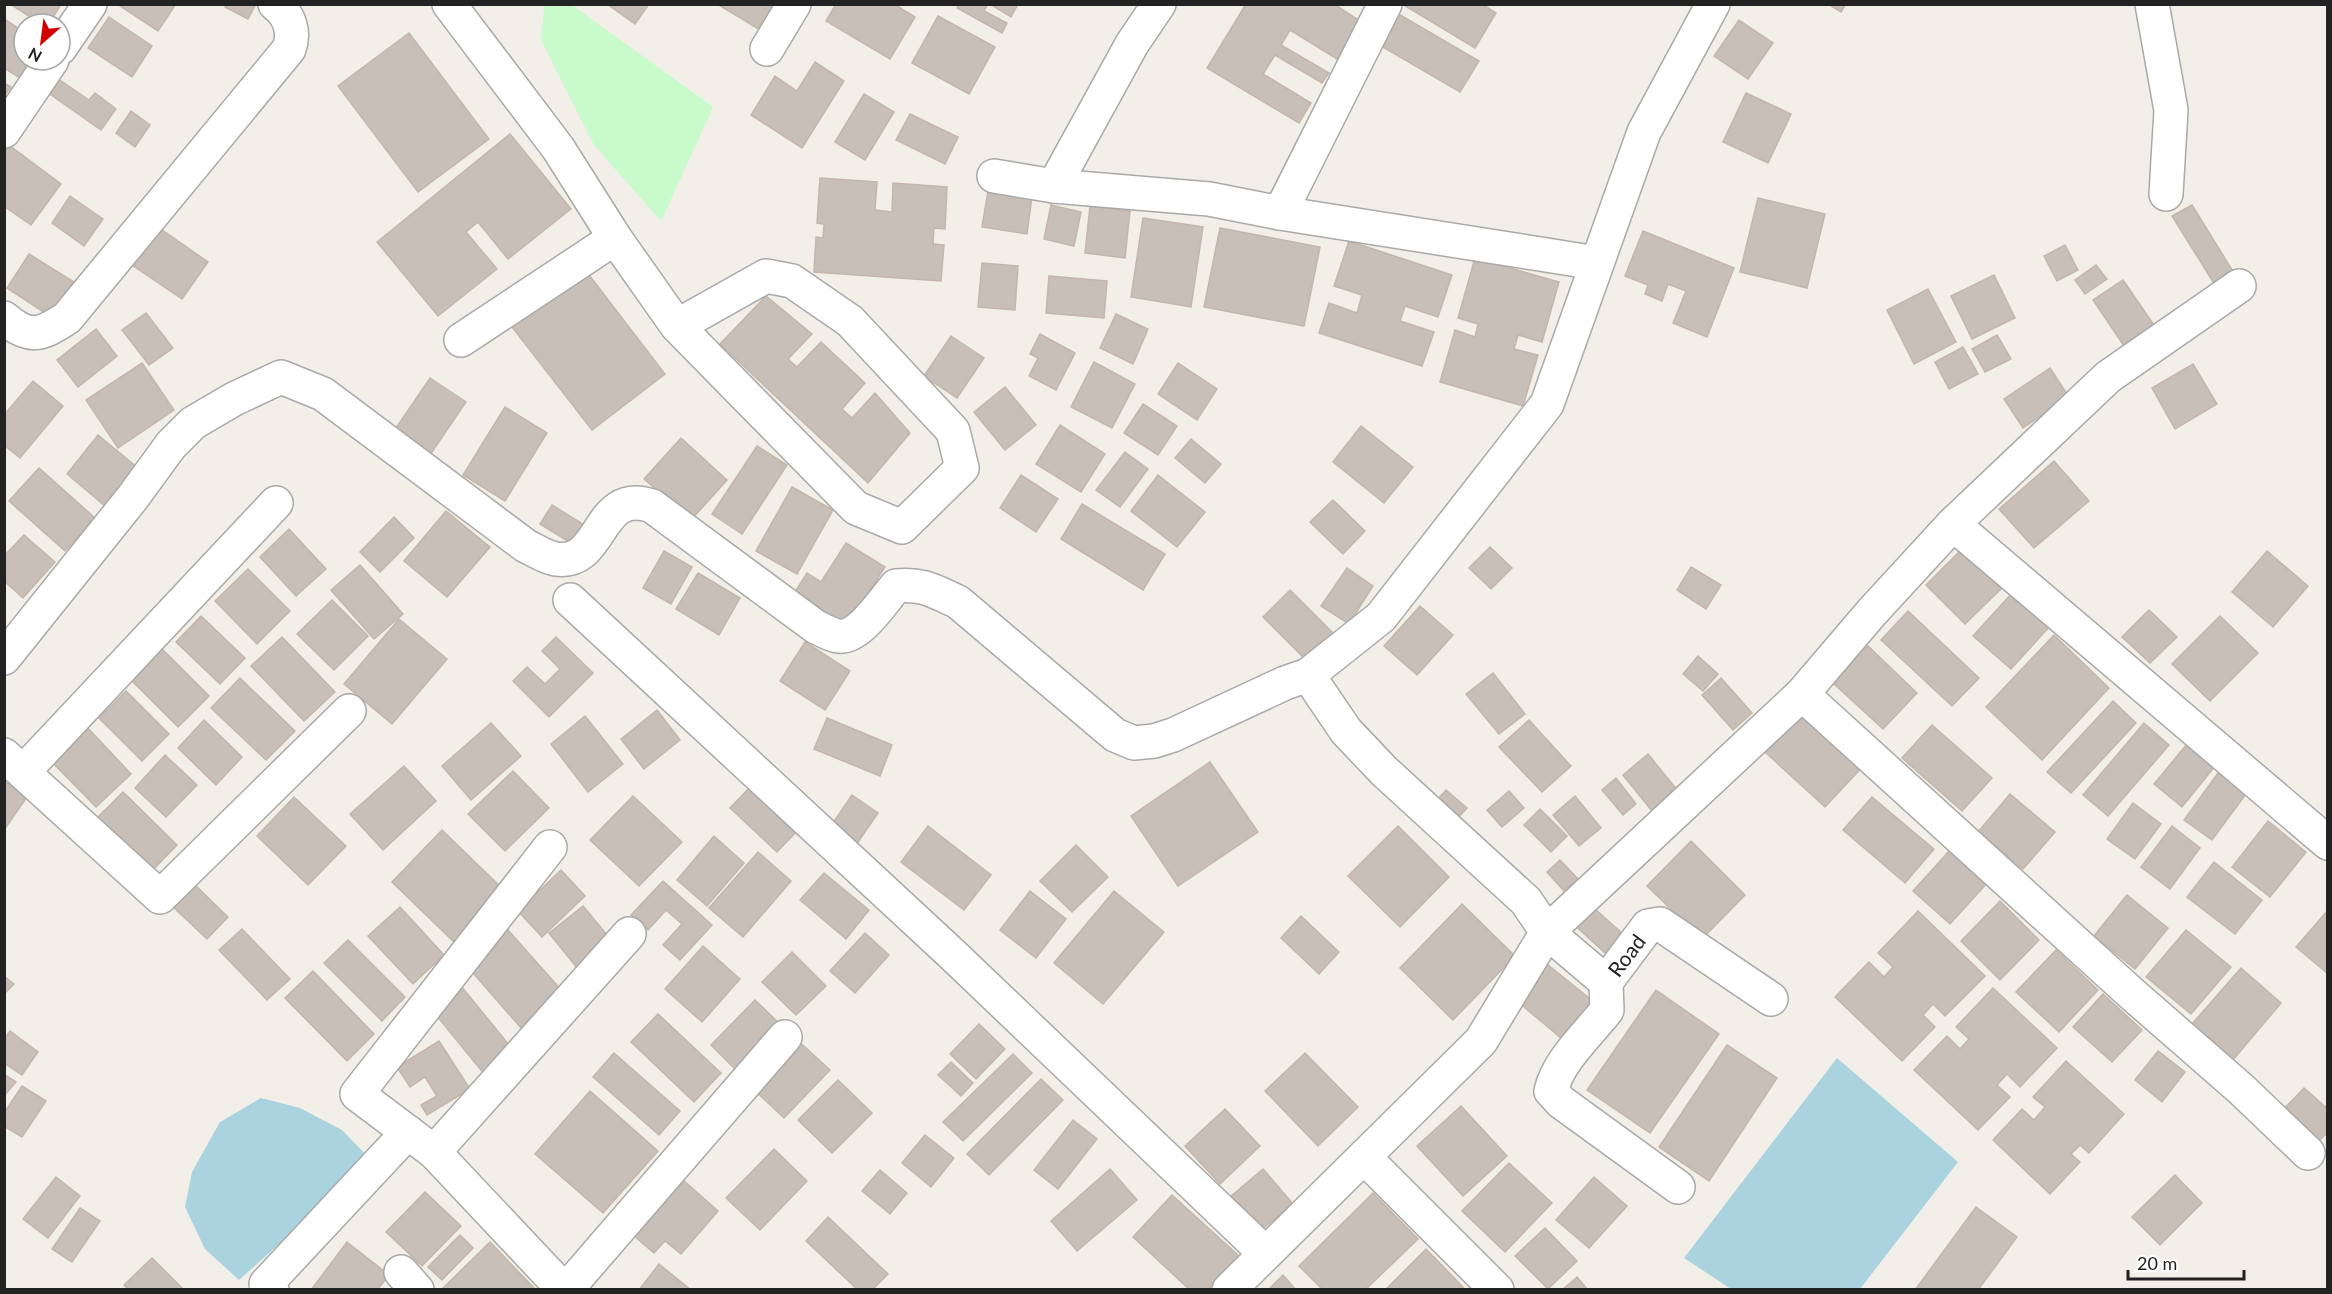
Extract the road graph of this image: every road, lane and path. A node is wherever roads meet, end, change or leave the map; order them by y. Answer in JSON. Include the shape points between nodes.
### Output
{"nodes":[{"id":1,"x":90,"y":4,"type":"edge"},
{"id":2,"x":275,"y":4,"type":"edge"},
{"id":3,"x":449,"y":4,"type":"edge"},
{"id":4,"x":794,"y":4,"type":"edge"},
{"id":5,"x":1159,"y":4,"type":"edge"},
{"id":6,"x":1384,"y":4,"type":"edge"},
{"id":7,"x":1713,"y":4,"type":"edge"},
{"id":8,"x":2152,"y":4,"type":"edge"},
{"id":9,"x":72,"y":30,"type":"edge"},
{"id":10,"x":767,"y":49,"type":"dead end"},
{"id":11,"x":44,"y":72,"type":"edge"},
{"id":12,"x":4,"y":131,"type":"edge"},
{"id":13,"x":994,"y":176,"type":"dead end"},
{"id":14,"x":1054,"y":186,"type":"junction"},
{"id":15,"x":2166,"y":194,"type":"dead end"},
{"id":16,"x":1280,"y":213,"type":"junction"},
{"id":17,"x":615,"y":238,"type":"junction"},
{"id":18,"x":1597,"y":263,"type":"junction"},
{"id":19,"x":2239,"y":286,"type":"dead end"},
{"id":20,"x":4,"y":318,"type":"edge"},
{"id":21,"x":677,"y":326,"type":"junction"},
{"id":22,"x":461,"y":340,"type":"dead end"},
{"id":23,"x":276,"y":503,"type":"dead end"},
{"id":24,"x":1953,"y":524,"type":"junction"},
{"id":25,"x":570,"y":600,"type":"dead end"},
{"id":26,"x":4,"y":658,"type":"edge"},
{"id":27,"x":1308,"y":675,"type":"junction"},
{"id":28,"x":1802,"y":694,"type":"junction"},
{"id":29,"x":349,"y":711,"type":"dead end"},
{"id":30,"x":14,"y":764,"type":"edge"},
{"id":31,"x":2328,"y":843,"type":"edge"},
{"id":32,"x":550,"y":847,"type":"dead end"},
{"id":33,"x":1547,"y":932,"type":"junction"},
{"id":34,"x":629,"y":934,"type":"dead end"},
{"id":35,"x":1606,"y":982,"type":"junction"},
{"id":36,"x":1771,"y":999,"type":"dead end"},
{"id":37,"x":785,"y":1037,"type":"dead end"},
{"id":38,"x":408,"y":1132,"type":"junction"},
{"id":39,"x":434,"y":1152,"type":"junction"},
{"id":40,"x":2308,"y":1153,"type":"dead end"},
{"id":41,"x":1364,"y":1157,"type":"junction"},
{"id":42,"x":1678,"y":1186,"type":"dead end"},
{"id":43,"x":1265,"y":1253,"type":"junction"},
{"id":44,"x":272,"y":1290,"type":"edge"},
{"id":45,"x":565,"y":1290,"type":"edge"},
{"id":46,"x":1229,"y":1290,"type":"edge"},
{"id":47,"x":1497,"y":1290,"type":"edge"}],
"edges":[{"from":1,"to":9,"type":"street"},
{"from":2,"to":20,"type":"street","via":[[291,26],[293,38],[289,49],[67,318],[45,332],[26,332]]},
{"from":3,"to":17,"type":"street","via":[[558,148]]},
{"from":4,"to":10,"type":"street"},
{"from":5,"to":14,"type":"street","via":[[1132,44]]},
{"from":6,"to":16,"type":"street"},
{"from":7,"to":18,"type":"street","via":[[1644,132]]},
{"from":8,"to":15,"type":"street","via":[[2171,110]]},
{"from":11,"to":12,"type":"street"},
{"from":13,"to":14,"type":"street"},
{"from":14,"to":16,"type":"street","via":[[1209,199]]},
{"from":16,"to":18,"type":"street"},
{"from":17,"to":21,"type":"street"},
{"from":17,"to":22,"type":"street"},
{"from":18,"to":27,"type":"street","via":[[1547,404],[1381,617]]},
{"from":19,"to":24,"type":"street","via":[[2108,377]]},
{"from":21,"to":21,"type":"street","via":[[766,276],[792,281],[850,321],[952,431],[962,468],[902,527],[856,508]]},
{"from":23,"to":30,"type":"street"},
{"from":24,"to":28,"type":"street"},
{"from":24,"to":31,"type":"street"},
{"from":25,"to":43,"type":"street","via":[[953,955]]},
{"from":26,"to":27,"type":"street","via":[[171,445],[193,423],[281,377],[323,394],[526,546],[553,559],[568,560],[583,552],[611,514],[637,501],[652,506],[816,627],[836,636],[848,636],[861,627],[896,586],[915,584],[931,590],[958,602],[1115,735],[1134,743],[1173,735]]},
{"from":27,"to":33,"type":"street","name":"Road","via":[[1346,731],[1526,901]]},
{"from":28,"to":33,"type":"street"},
{"from":28,"to":40,"type":"street"},
{"from":29,"to":30,"type":"street","via":[[160,897]]},
{"from":32,"to":38,"type":"street","via":[[357,1094]]},
{"from":33,"to":35,"type":"street","name":"Road"},
{"from":33,"to":41,"type":"street","via":[[1481,1041]]},
{"from":34,"to":39,"type":"street"},
{"from":35,"to":36,"type":"street","name":"Road","via":[[1647,926],[1660,924]]},
{"from":35,"to":42,"type":"street","via":[[1607,1010],[1564,1063],[1551,1091]]},
{"from":37,"to":45,"type":"street"},
{"from":38,"to":39,"type":"street"},
{"from":38,"to":44,"type":"street","via":[[266,1284]]},
{"from":39,"to":45,"type":"street"},
{"from":41,"to":43,"type":"street"},
{"from":41,"to":47,"type":"street"},
{"from":43,"to":46,"type":"street"}]}
